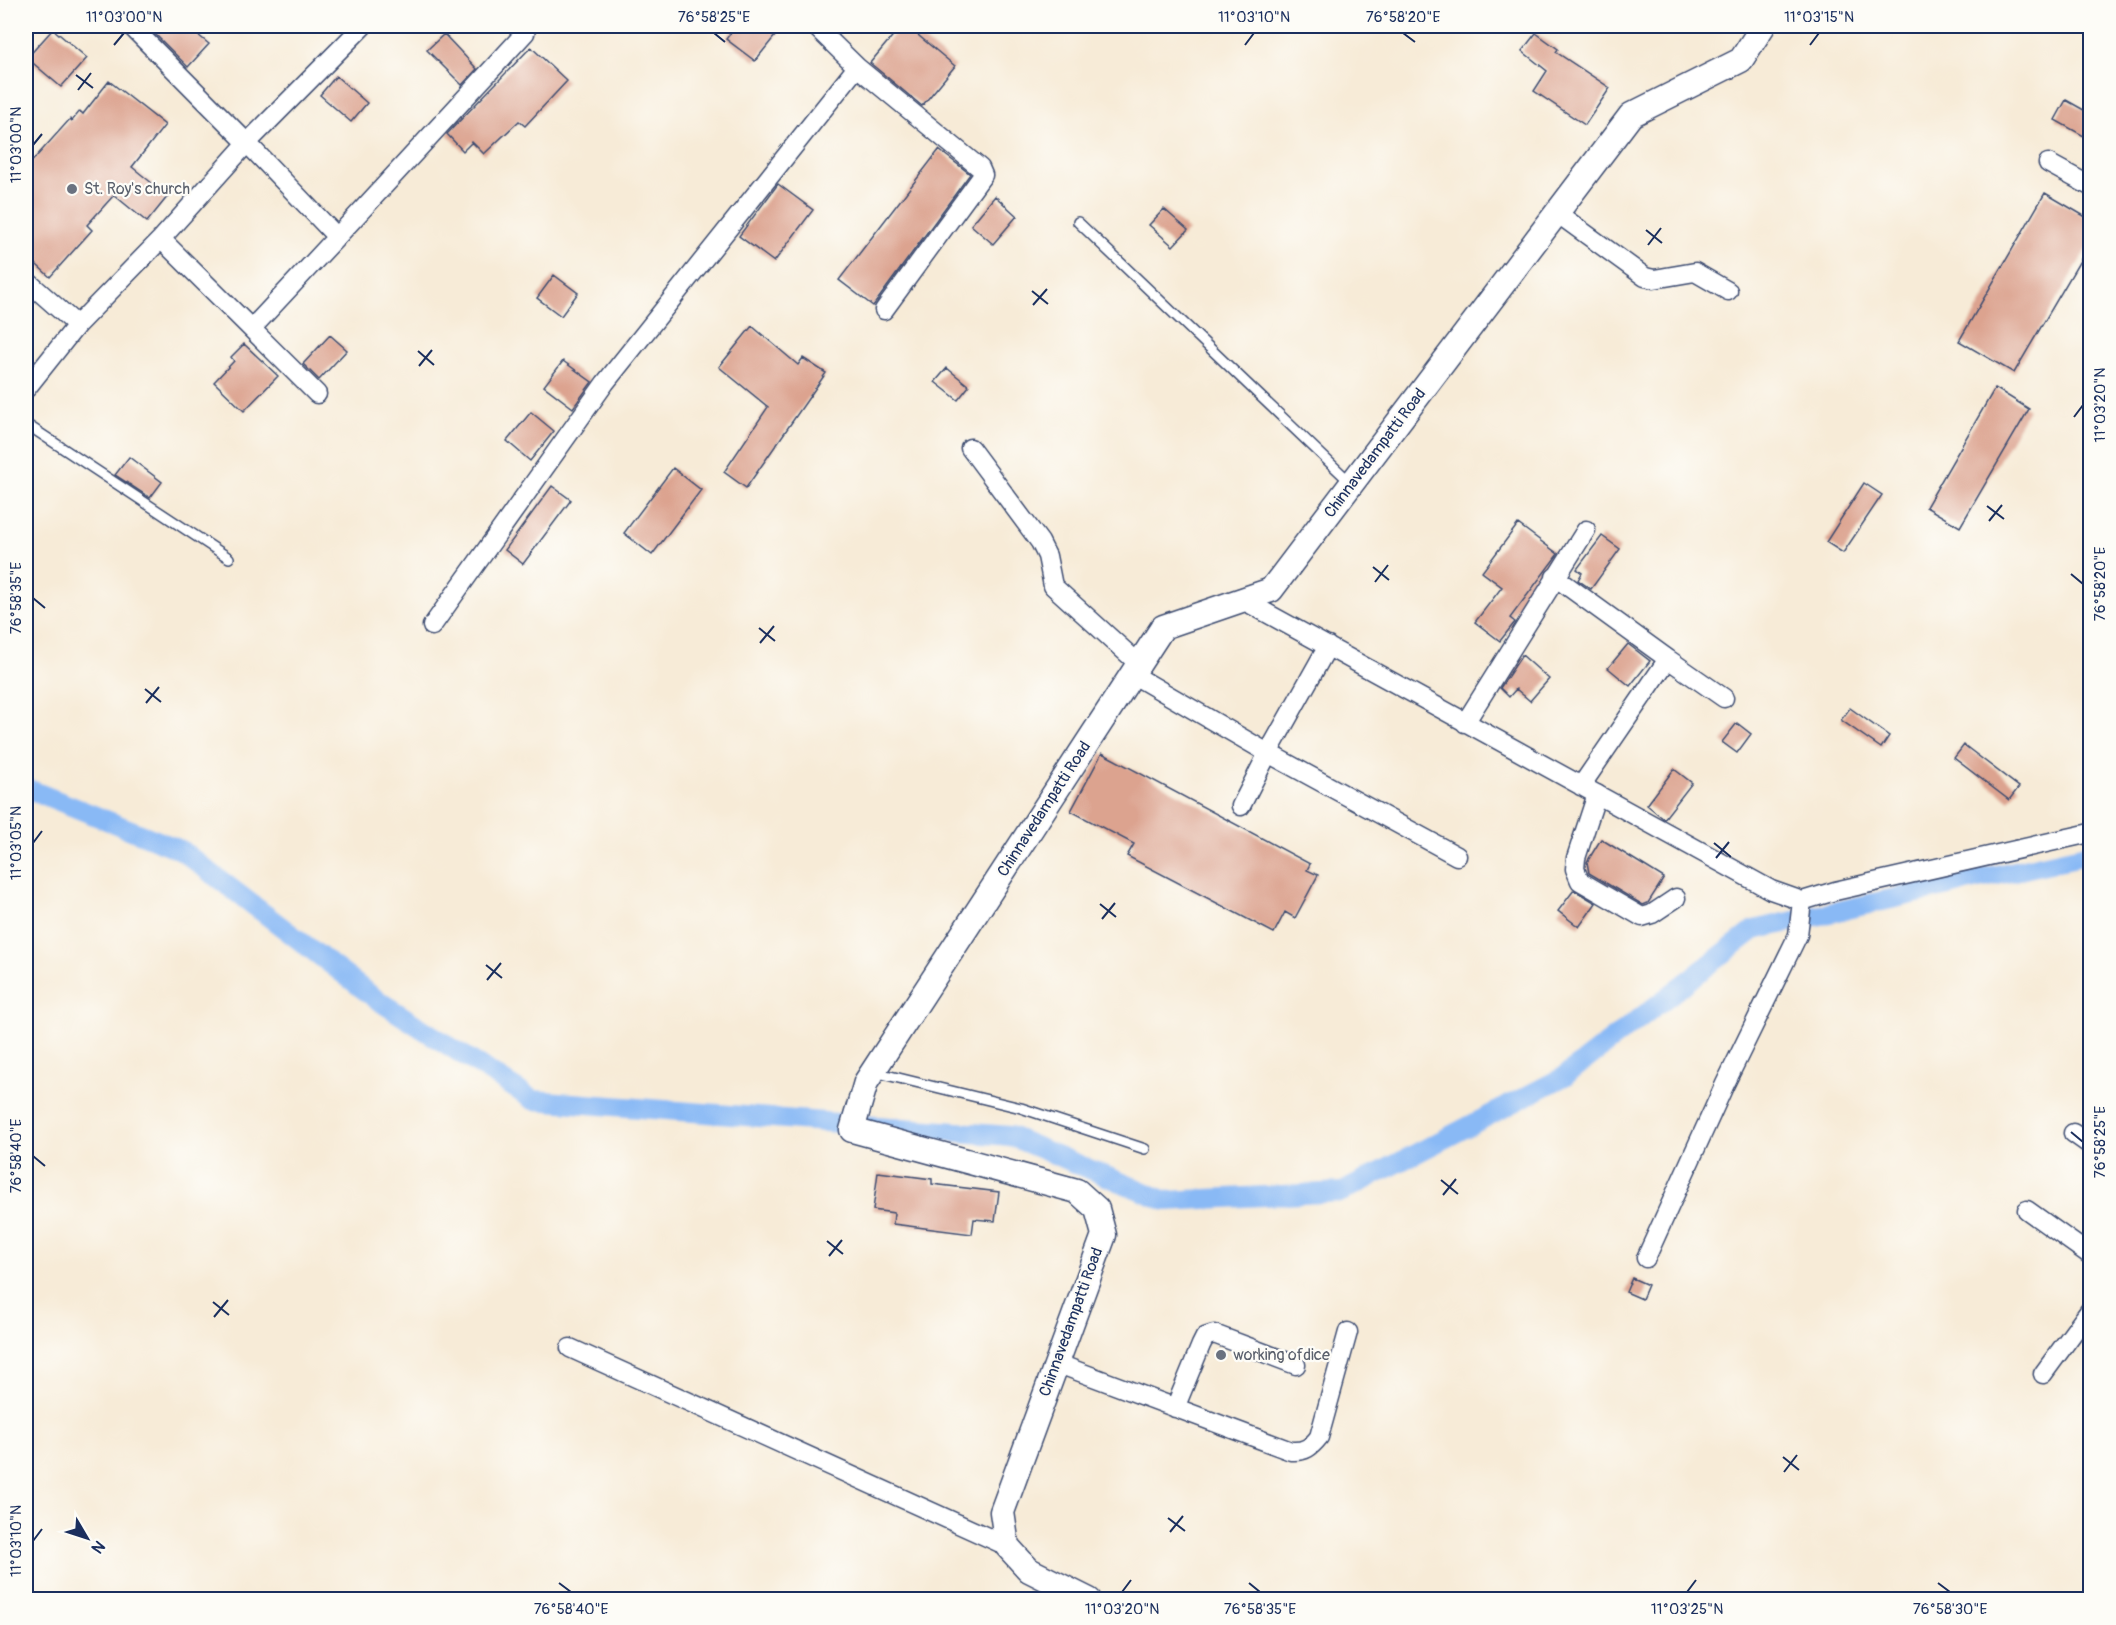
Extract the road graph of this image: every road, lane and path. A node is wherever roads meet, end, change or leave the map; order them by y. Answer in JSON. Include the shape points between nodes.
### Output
{"nodes":[{"id":1,"x":131,"y":26,"type":"edge"},
{"id":2,"x":526,"y":26,"type":"edge"},
{"id":3,"x":815,"y":26,"type":"edge"},
{"id":4,"x":1763,"y":26,"type":"edge"},
{"id":5,"x":357,"y":28,"type":"edge"},
{"id":6,"x":856,"y":67,"type":"junction"},
{"id":7,"x":247,"y":143,"type":"junction"},
{"id":8,"x":2048,"y":163,"type":"dead end"},
{"id":9,"x":2091,"y":186,"type":"edge"},
{"id":10,"x":1557,"y":213,"type":"junction"},
{"id":11,"x":1078,"y":222,"type":"dead end"},
{"id":12,"x":337,"y":237,"type":"junction"},
{"id":13,"x":161,"y":239,"type":"junction"},
{"id":14,"x":26,"y":280,"type":"edge"},
{"id":15,"x":1728,"y":291,"type":"dead end"},
{"id":16,"x":884,"y":310,"type":"dead end"},
{"id":17,"x":77,"y":325,"type":"junction"},
{"id":18,"x":252,"y":328,"type":"junction"},
{"id":19,"x":26,"y":389,"type":"edge"},
{"id":20,"x":317,"y":394,"type":"dead end"},
{"id":21,"x":26,"y":424,"type":"edge"},
{"id":22,"x":970,"y":448,"type":"dead end"},
{"id":23,"x":1352,"y":483,"type":"junction"},
{"id":24,"x":1586,"y":530,"type":"dead end"},
{"id":25,"x":228,"y":558,"type":"dead end"},
{"id":26,"x":1556,"y":577,"type":"junction"},
{"id":27,"x":1243,"y":600,"type":"junction"},
{"id":28,"x":432,"y":626,"type":"dead end"},
{"id":29,"x":1328,"y":646,"type":"junction"},
{"id":30,"x":1668,"y":658,"type":"junction"},
{"id":31,"x":1135,"y":669,"type":"junction"},
{"id":32,"x":1724,"y":698,"type":"dead end"},
{"id":33,"x":1465,"y":723,"type":"junction"},
{"id":34,"x":1268,"y":753,"type":"junction"},
{"id":35,"x":1589,"y":790,"type":"junction"},
{"id":36,"x":1241,"y":806,"type":"dead end"},
{"id":37,"x":2091,"y":833,"type":"edge"},
{"id":38,"x":1457,"y":856,"type":"dead end"},
{"id":39,"x":1676,"y":898,"type":"dead end"},
{"id":40,"x":1802,"y":902,"type":"junction"},
{"id":41,"x":870,"y":1077,"type":"junction"},
{"id":42,"x":2073,"y":1133,"type":"dead end"},
{"id":43,"x":2091,"y":1145,"type":"edge"},
{"id":44,"x":1145,"y":1149,"type":"dead end"},
{"id":45,"x":2027,"y":1210,"type":"dead end"},
{"id":46,"x":2091,"y":1255,"type":"edge"},
{"id":47,"x":1646,"y":1258,"type":"dead end"},
{"id":48,"x":2091,"y":1310,"type":"edge"},
{"id":49,"x":1348,"y":1332,"type":"dead end"},
{"id":50,"x":570,"y":1348,"type":"dead end"},
{"id":51,"x":1056,"y":1363,"type":"junction"},
{"id":52,"x":1296,"y":1365,"type":"dead end"},
{"id":53,"x":2043,"y":1374,"type":"dead end"},
{"id":54,"x":1175,"y":1407,"type":"junction"},
{"id":55,"x":1007,"y":1546,"type":"junction"},
{"id":56,"x":1089,"y":1599,"type":"edge"}],
"edges":[{"from":1,"to":7,"type":"street"},
{"from":2,"to":12,"type":"street","via":[[525,33],[489,75]]},
{"from":3,"to":6,"type":"street"},
{"from":4,"to":10,"type":"street","name":"Chinnavedampatti Road","via":[[1741,60],[1630,115]]},
{"from":5,"to":7,"type":"street"},
{"from":6,"to":16,"type":"street","via":[[980,168],[983,175]]},
{"from":6,"to":28,"type":"street","via":[[605,383]]},
{"from":7,"to":12,"type":"street"},
{"from":7,"to":13,"type":"street"},
{"from":8,"to":9,"type":"street"},
{"from":10,"to":15,"type":"street","via":[[1645,277],[1695,272]]},
{"from":10,"to":23,"type":"street","name":"Chinnavedampatti Road"},
{"from":11,"to":23,"type":"lane"},
{"from":12,"to":18,"type":"street"},
{"from":13,"to":17,"type":"street"},
{"from":13,"to":18,"type":"street"},
{"from":14,"to":17,"type":"street"},
{"from":17,"to":19,"type":"street"},
{"from":18,"to":20,"type":"street"},
{"from":21,"to":25,"type":"lane"},
{"from":22,"to":31,"type":"street","via":[[1040,542],[1053,586]]},
{"from":23,"to":27,"type":"street","name":"Chinnavedampatti Road","via":[[1271,590]]},
{"from":24,"to":26,"type":"street"},
{"from":26,"to":30,"type":"street"},
{"from":26,"to":33,"type":"street"},
{"from":27,"to":29,"type":"street"},
{"from":27,"to":31,"type":"street","name":"Chinnavedampatti Road","via":[[1163,627]]},
{"from":29,"to":33,"type":"street"},
{"from":29,"to":34,"type":"street"},
{"from":30,"to":32,"type":"street"},
{"from":30,"to":35,"type":"street"},
{"from":31,"to":34,"type":"street"},
{"from":31,"to":41,"type":"street","name":"Chinnavedampatti Road"},
{"from":33,"to":35,"type":"street"},
{"from":34,"to":36,"type":"street"},
{"from":34,"to":38,"type":"street"},
{"from":35,"to":39,"type":"street","via":[[1576,858],[1580,881],[1642,916]]},
{"from":35,"to":40,"type":"street","via":[[1771,890]]},
{"from":37,"to":40,"type":"street","via":[[1835,891]]},
{"from":40,"to":47,"type":"street","via":[[1798,934]]},
{"from":41,"to":44,"type":"lane","via":[[1021,1108]]},
{"from":41,"to":51,"type":"street","name":"Chinnavedampatti Road","via":[[852,1130],[1077,1191],[1098,1209],[1104,1235]]},
{"from":42,"to":43,"type":"street"},
{"from":45,"to":46,"type":"street"},
{"from":48,"to":53,"type":"street"},
{"from":49,"to":54,"type":"street","via":[[1319,1437],[1310,1448],[1291,1451]]},
{"from":50,"to":55,"type":"street"},
{"from":51,"to":54,"type":"street"},
{"from":51,"to":55,"type":"street","name":"Chinnavedampatti Road","via":[[1002,1512]]},
{"from":52,"to":54,"type":"street","via":[[1214,1334],[1205,1337]]},
{"from":55,"to":56,"type":"street","via":[[1029,1570]]}]}
